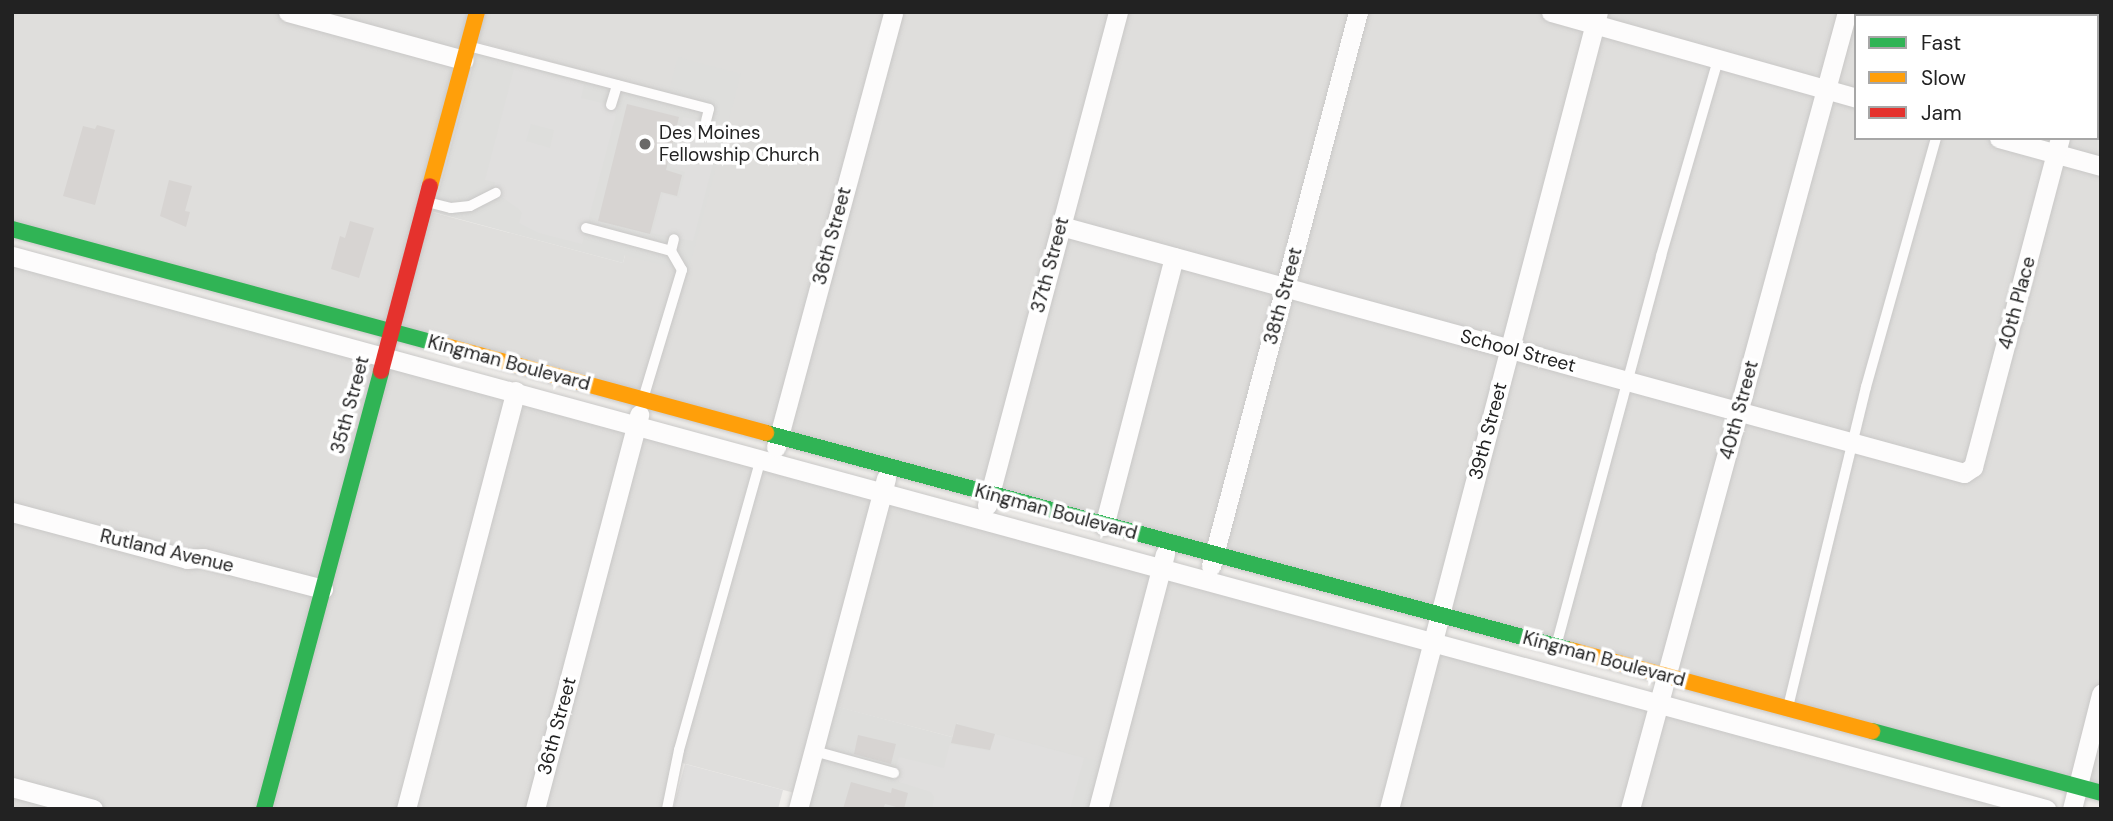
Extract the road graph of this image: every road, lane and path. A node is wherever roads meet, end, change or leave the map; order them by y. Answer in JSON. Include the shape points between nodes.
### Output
{"nodes":[{"id":1,"x":288,"y":12,"type":"edge"},
{"id":2,"x":477,"y":12,"type":"edge"},
{"id":3,"x":893,"y":12,"type":"edge"},
{"id":4,"x":1118,"y":12,"type":"edge"},
{"id":5,"x":1358,"y":12,"type":"edge"},
{"id":6,"x":1551,"y":12,"type":"edge"},
{"id":7,"x":1847,"y":12,"type":"edge"},
{"id":8,"x":1596,"y":18,"type":"edge"},
{"id":9,"x":466,"y":53,"type":"junction"},
{"id":10,"x":1718,"y":60,"type":"junction"},
{"id":11,"x":617,"y":85,"type":"junction"},
{"id":12,"x":1825,"y":90,"type":"junction"},
{"id":13,"x":1854,"y":98,"type":"edge"},
{"id":14,"x":611,"y":105,"type":"dead end"},
{"id":15,"x":706,"y":121,"type":"dead end"},
{"id":16,"x":1935,"y":140,"type":"edge"},
{"id":17,"x":2014,"y":140,"type":"edge"},
{"id":18,"x":2058,"y":146,"type":"edge"},
{"id":19,"x":2101,"y":166,"type":"edge"},
{"id":20,"x":496,"y":193,"type":"dead end"},
{"id":21,"x":426,"y":202,"type":"junction"},
{"id":22,"x":1061,"y":226,"type":"junction"},
{"id":23,"x":586,"y":228,"type":"dead end"},
{"id":24,"x":12,"y":229,"type":"edge"},
{"id":25,"x":674,"y":239,"type":"dead end"},
{"id":26,"x":671,"y":251,"type":"junction"},
{"id":27,"x":12,"y":256,"type":"edge"},
{"id":28,"x":1174,"y":257,"type":"junction"},
{"id":29,"x":1285,"y":287,"type":"junction"},
{"id":30,"x":392,"y":331,"type":"junction"},
{"id":31,"x":1510,"y":348,"type":"junction"},
{"id":32,"x":385,"y":355,"type":"junction"},
{"id":33,"x":1627,"y":380,"type":"junction"},
{"id":34,"x":516,"y":391,"type":"junction"},
{"id":35,"x":643,"y":399,"type":"junction"},
{"id":36,"x":1738,"y":411,"type":"junction"},
{"id":37,"x":637,"y":424,"type":"junction"},
{"id":38,"x":779,"y":436,"type":"junction"},
{"id":39,"x":1854,"y":443,"type":"junction"},
{"id":40,"x":766,"y":459,"type":"junction"},
{"id":41,"x":889,"y":467,"type":"junction"},
{"id":42,"x":1973,"y":467,"type":"joint"},
{"id":43,"x":883,"y":491,"type":"junction"},
{"id":44,"x":990,"y":494,"type":"junction"},
{"id":45,"x":12,"y":512,"type":"edge"},
{"id":46,"x":983,"y":518,"type":"junction"},
{"id":47,"x":1104,"y":526,"type":"junction"},
{"id":48,"x":1168,"y":543,"type":"junction"},
{"id":49,"x":1214,"y":555,"type":"junction"},
{"id":50,"x":1162,"y":567,"type":"junction"},
{"id":51,"x":1208,"y":580,"type":"junction"},
{"id":52,"x":323,"y":589,"type":"junction"},
{"id":53,"x":1440,"y":615,"type":"junction"},
{"id":54,"x":1433,"y":642,"type":"junction"},
{"id":55,"x":1556,"y":646,"type":"junction"},
{"id":56,"x":1667,"y":675,"type":"junction"},
{"id":57,"x":2101,"y":694,"type":"edge"},
{"id":58,"x":1659,"y":704,"type":"junction"},
{"id":59,"x":1787,"y":708,"type":"junction"},
{"id":60,"x":814,"y":751,"type":"junction"},
{"id":61,"x":894,"y":773,"type":"dead end"},
{"id":62,"x":12,"y":787,"type":"edge"},
{"id":63,"x":2078,"y":787,"type":"junction"},
{"id":64,"x":2101,"y":793,"type":"edge"},
{"id":65,"x":93,"y":809,"type":"edge"},
{"id":66,"x":264,"y":809,"type":"edge"},
{"id":67,"x":406,"y":809,"type":"edge"},
{"id":68,"x":535,"y":809,"type":"edge"},
{"id":69,"x":667,"y":809,"type":"edge"},
{"id":70,"x":798,"y":809,"type":"edge"},
{"id":71,"x":1098,"y":809,"type":"edge"},
{"id":72,"x":1389,"y":809,"type":"edge"},
{"id":73,"x":1630,"y":809,"type":"edge"},
{"id":74,"x":2046,"y":809,"type":"edge"},
{"id":75,"x":2072,"y":809,"type":"edge"}],
"edges":[{"from":1,"to":9,"type":"street"},
{"from":2,"to":9,"type":"street","name":"35th Street"},
{"from":3,"to":38,"type":"street","name":"36th Street"},
{"from":4,"to":22,"type":"street","name":"37th Street"},
{"from":5,"to":29,"type":"street","name":"38th Street"},
{"from":6,"to":8,"type":"street"},
{"from":7,"to":12,"type":"street","name":"40th Street"},
{"from":8,"to":10,"type":"street"},
{"from":8,"to":31,"type":"street","name":"39th Street"},
{"from":9,"to":11,"type":"lane"},
{"from":9,"to":21,"type":"street","name":"35th Street"},
{"from":10,"to":12,"type":"street"},
{"from":10,"to":33,"type":"lane"},
{"from":11,"to":14,"type":"lane"},
{"from":11,"to":15,"type":"lane","via":[[709,109]]},
{"from":12,"to":13,"type":"street"},
{"from":12,"to":36,"type":"street","name":"40th Street"},
{"from":16,"to":39,"type":"lane"},
{"from":17,"to":18,"type":"street"},
{"from":18,"to":19,"type":"street"},
{"from":18,"to":42,"type":"street","name":"40th Place"},
{"from":20,"to":21,"type":"lane","via":[[470,206],[451,208]]},
{"from":21,"to":30,"type":"street","name":"35th Street"},
{"from":22,"to":28,"type":"street","name":"School Street"},
{"from":22,"to":44,"type":"street","name":"37th Street"},
{"from":23,"to":26,"type":"lane"},
{"from":24,"to":30,"type":"street","name":"Kingman Boulevard"},
{"from":25,"to":26,"type":"lane"},
{"from":26,"to":35,"type":"lane","via":[[682,270]]},
{"from":27,"to":32,"type":"street","name":"Kingman Boulevard"},
{"from":28,"to":29,"type":"street","name":"School Street"},
{"from":28,"to":47,"type":"street"},
{"from":29,"to":31,"type":"street","name":"School Street"},
{"from":29,"to":49,"type":"street","name":"38th Street"},
{"from":30,"to":32,"type":"street","name":"35th Street"},
{"from":30,"to":35,"type":"street","name":"Kingman Boulevard"},
{"from":31,"to":33,"type":"street","name":"School Street"},
{"from":31,"to":53,"type":"street","name":"39th Street"},
{"from":32,"to":34,"type":"street","name":"Kingman Boulevard"},
{"from":32,"to":52,"type":"street","name":"35th Street"},
{"from":33,"to":36,"type":"street","name":"School Street"},
{"from":33,"to":55,"type":"lane"},
{"from":34,"to":37,"type":"street","name":"Kingman Boulevard"},
{"from":34,"to":67,"type":"street"},
{"from":35,"to":37,"type":"street","name":"36th Street"},
{"from":35,"to":38,"type":"street","name":"Kingman Boulevard"},
{"from":36,"to":39,"type":"street","name":"School Street"},
{"from":36,"to":56,"type":"street","name":"40th Street"},
{"from":37,"to":40,"type":"street","name":"Kingman Boulevard"},
{"from":37,"to":68,"type":"street","name":"36th Street"},
{"from":38,"to":40,"type":"street","name":"36th Street"},
{"from":38,"to":41,"type":"street","name":"Kingman Boulevard"},
{"from":39,"to":42,"type":"street","name":"School Street","via":[[1964,472]]},
{"from":39,"to":59,"type":"lane"},
{"from":40,"to":43,"type":"street","name":"Kingman Boulevard"},
{"from":40,"to":69,"type":"lane","via":[[679,750]]},
{"from":41,"to":43,"type":"street"},
{"from":41,"to":44,"type":"street","name":"Kingman Boulevard"},
{"from":43,"to":46,"type":"street","name":"Kingman Boulevard"},
{"from":43,"to":60,"type":"street"},
{"from":44,"to":46,"type":"street","name":"37th Street"},
{"from":44,"to":47,"type":"street","name":"Kingman Boulevard"},
{"from":45,"to":52,"type":"street","name":"Rutland Avenue","via":[[187,559],[203,558]]},
{"from":46,"to":50,"type":"street","name":"Kingman Boulevard"},
{"from":47,"to":48,"type":"street","name":"Kingman Boulevard"},
{"from":48,"to":49,"type":"street","name":"Kingman Boulevard"},
{"from":48,"to":50,"type":"street"},
{"from":49,"to":51,"type":"street","name":"38th Street"},
{"from":49,"to":53,"type":"street","name":"Kingman Boulevard"},
{"from":50,"to":51,"type":"street","name":"Kingman Boulevard"},
{"from":50,"to":71,"type":"street"},
{"from":51,"to":54,"type":"street","name":"Kingman Boulevard"},
{"from":52,"to":66,"type":"street","name":"35th Street"},
{"from":53,"to":54,"type":"street","name":"39th Street"},
{"from":53,"to":55,"type":"street","name":"Kingman Boulevard"},
{"from":54,"to":58,"type":"street","name":"Kingman Boulevard"},
{"from":54,"to":72,"type":"street","name":"39th Street"},
{"from":55,"to":56,"type":"street","name":"Kingman Boulevard"},
{"from":56,"to":58,"type":"street","name":"40th Street"},
{"from":56,"to":59,"type":"street","name":"Kingman Boulevard"},
{"from":57,"to":63,"type":"street"},
{"from":58,"to":73,"type":"street","name":"40th Street"},
{"from":58,"to":74,"type":"street","name":"Kingman Boulevard"},
{"from":59,"to":63,"type":"street","name":"Kingman Boulevard"},
{"from":60,"to":61,"type":"lane"},
{"from":60,"to":70,"type":"street"},
{"from":62,"to":65,"type":"street"},
{"from":63,"to":64,"type":"street","name":"Kingman Boulevard"},
{"from":63,"to":75,"type":"street"}]}
